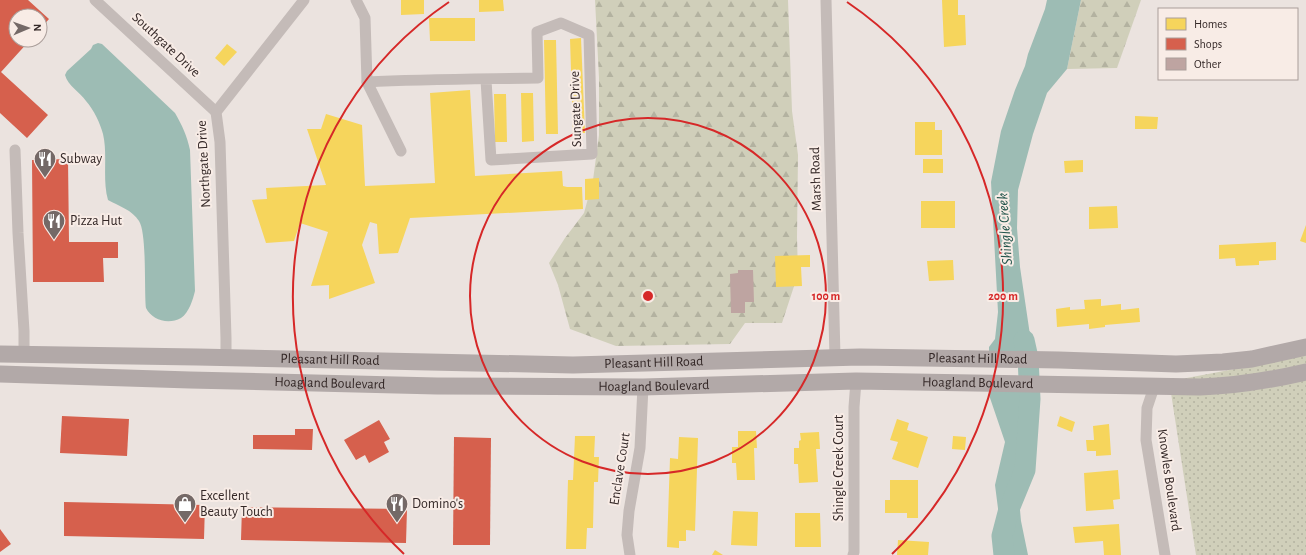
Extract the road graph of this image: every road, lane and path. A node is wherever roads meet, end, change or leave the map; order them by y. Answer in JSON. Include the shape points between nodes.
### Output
{"nodes":[{"id":1,"x":95,"y":0,"type":"edge"},
{"id":2,"x":304,"y":0,"type":"edge"},
{"id":3,"x":356,"y":0,"type":"edge"},
{"id":4,"x":826,"y":0,"type":"edge"},
{"id":5,"x":486,"y":80,"type":"junction"},
{"id":6,"x":367,"y":82,"type":"junction"},
{"id":7,"x":216,"y":112,"type":"junction"},
{"id":8,"x":15,"y":150,"type":"dead end"},
{"id":9,"x":401,"y":151,"type":"dead end"},
{"id":10,"x":1306,"y":347,"type":"edge"},
{"id":11,"x":0,"y":354,"type":"edge"},
{"id":12,"x":24,"y":355,"type":"junction"},
{"id":13,"x":226,"y":357,"type":"junction"},
{"id":14,"x":835,"y":357,"type":"junction"},
{"id":15,"x":898,"y":357,"type":"junction"},
{"id":16,"x":1252,"y":359,"type":"junction"},
{"id":17,"x":0,"y":365,"type":"edge"},
{"id":18,"x":1306,"y":372,"type":"edge"},
{"id":19,"x":0,"y":374,"type":"edge"},
{"id":20,"x":225,"y":381,"type":"junction"},
{"id":21,"x":856,"y":381,"type":"junction"},
{"id":22,"x":776,"y":383,"type":"junction"},
{"id":23,"x":643,"y":387,"type":"junction"},
{"id":24,"x":1154,"y":387,"type":"junction"},
{"id":25,"x":630,"y":555,"type":"edge"},
{"id":26,"x":852,"y":555,"type":"edge"},
{"id":27,"x":1165,"y":555,"type":"edge"}],
"edges":[{"from":1,"to":7,"type":"street","name":"Southgate Drive"},
{"from":2,"to":7,"type":"street","name":"Northgate Drive"},
{"from":3,"to":6,"type":"street","via":[[365,18]]},
{"from":4,"to":14,"type":"street","name":"Marsh Road"},
{"from":5,"to":5,"type":"street","name":"Sungate Drive","via":[[491,160],[592,154],[589,34],[561,23],[537,32],[538,78]]},
{"from":5,"to":6,"type":"street","name":"Sungate Drive"},
{"from":6,"to":9,"type":"street"},
{"from":7,"to":13,"type":"street","name":"Northgate Drive","via":[[220,142]]},
{"from":8,"to":12,"type":"street"},
{"from":10,"to":16,"type":"main road","name":"Pleasant Hill Road"},
{"from":11,"to":12,"type":"main road","name":"Pleasant Hill Road"},
{"from":12,"to":13,"type":"main road","name":"Pleasant Hill Road"},
{"from":12,"to":17,"type":"main road","via":[[14,362]]},
{"from":13,"to":14,"type":"main road","name":"Pleasant Hill Road","via":[[572,365]]},
{"from":13,"to":20,"type":"main road"},
{"from":14,"to":15,"type":"main road","name":"Pleasant Hill Road"},
{"from":14,"to":22,"type":"main road","via":[[814,372]]},
{"from":15,"to":16,"type":"main road","name":"Pleasant Hill Road","via":[[1176,364]]},
{"from":15,"to":21,"type":"main road","via":[[873,366]]},
{"from":16,"to":24,"type":"main road","via":[[1174,374]]},
{"from":18,"to":24,"type":"main road","name":"Hoagland Boulevard","via":[[1222,387]]},
{"from":19,"to":20,"type":"main road","name":"Hoagland Boulevard"},
{"from":20,"to":23,"type":"main road","name":"Hoagland Boulevard"},
{"from":21,"to":22,"type":"main road","name":"Hoagland Boulevard"},
{"from":21,"to":24,"type":"main road","name":"Hoagland Boulevard"},
{"from":21,"to":26,"type":"street","name":"Shingle Creek Court"},
{"from":22,"to":23,"type":"main road","name":"Hoagland Boulevard"},
{"from":23,"to":25,"type":"street","name":"Enclave Court","via":[[640,448],[626,535]]},
{"from":24,"to":27,"type":"street","name":"Knowles Boulevard","via":[[1147,408],[1146,440]]}]}
